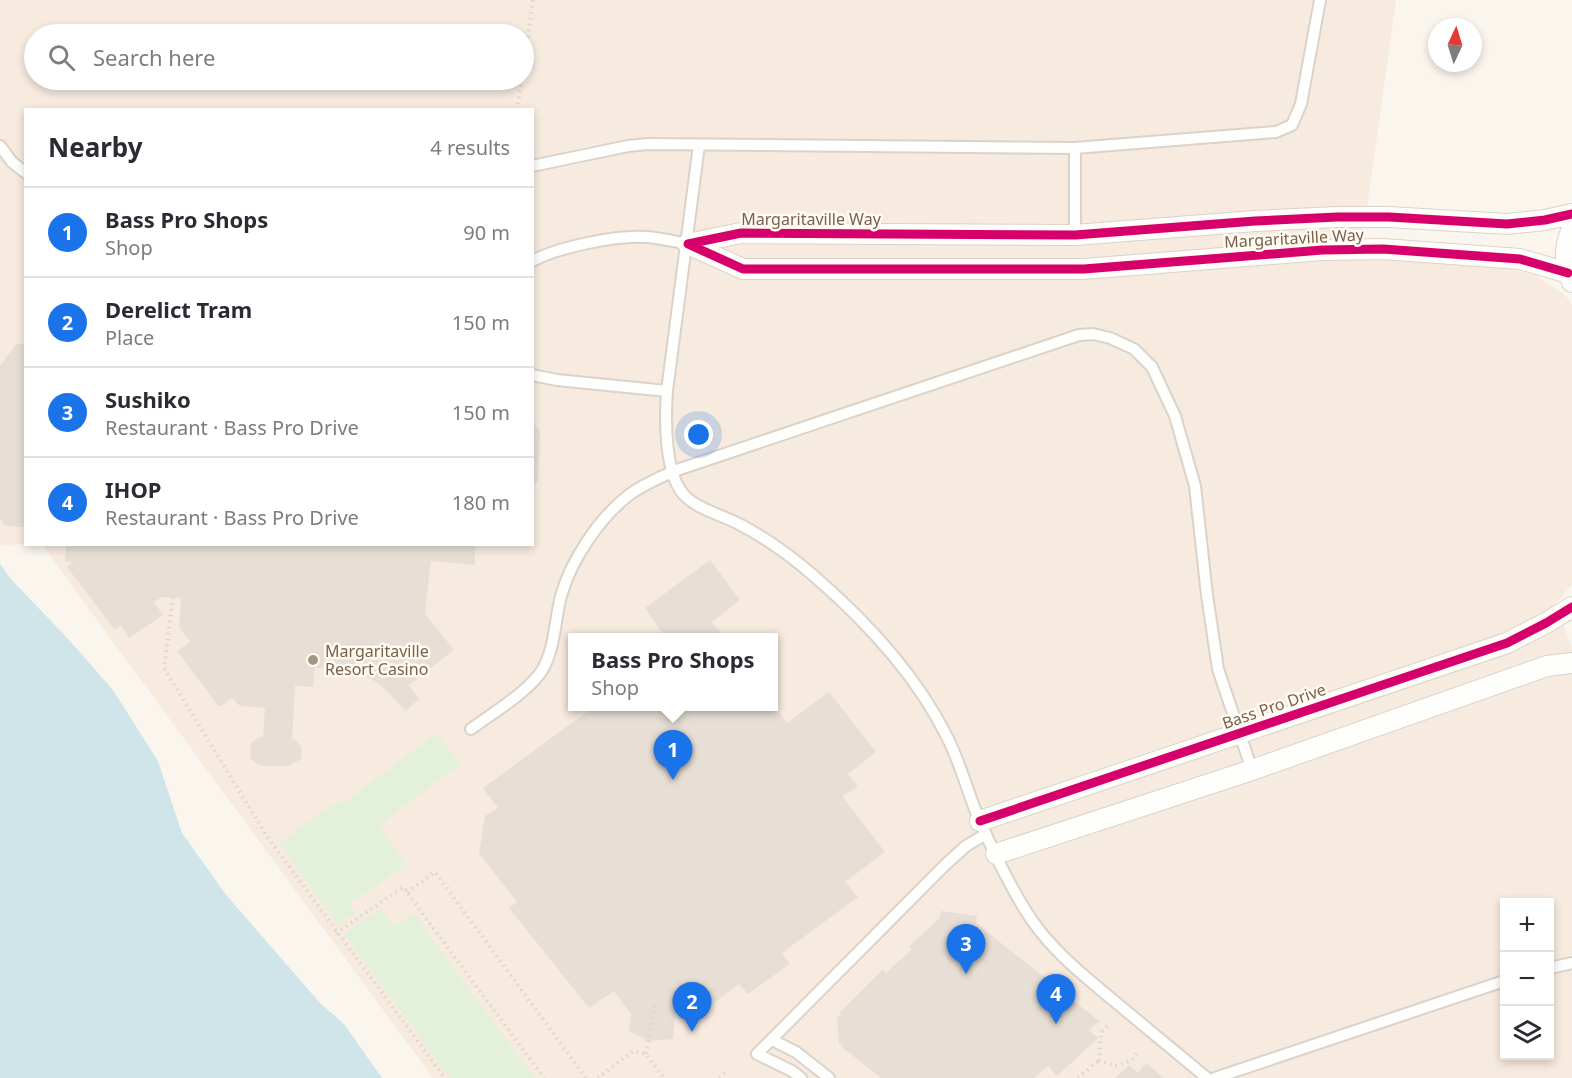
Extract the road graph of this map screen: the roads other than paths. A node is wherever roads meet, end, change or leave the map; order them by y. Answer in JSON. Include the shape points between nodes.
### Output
{"nodes":[{"id":1,"x":1320,"y":0,"type":"edge"},
{"id":2,"x":699,"y":145,"type":"junction"},
{"id":3,"x":0,"y":146,"type":"edge"},
{"id":4,"x":1075,"y":148,"type":"junction"},
{"id":5,"x":534,"y":166,"type":"edge"},
{"id":6,"x":24,"y":171,"type":"edge"},
{"id":7,"x":1572,"y":214,"type":"edge"},
{"id":8,"x":1572,"y":229,"type":"edge"},
{"id":9,"x":1075,"y":235,"type":"junction"},
{"id":10,"x":688,"y":244,"type":"junction"},
{"id":11,"x":534,"y":260,"type":"edge"},
{"id":12,"x":1570,"y":278,"type":"edge"},
{"id":13,"x":534,"y":375,"type":"edge"},
{"id":14,"x":667,"y":391,"type":"junction"},
{"id":15,"x":674,"y":471,"type":"junction"},
{"id":16,"x":1572,"y":607,"type":"edge"},
{"id":17,"x":1572,"y":663,"type":"edge"},
{"id":18,"x":471,"y":729,"type":"dead end"},
{"id":19,"x":1240,"y":734,"type":"junction"},
{"id":20,"x":1252,"y":770,"type":"junction"},
{"id":21,"x":983,"y":827,"type":"junction"},
{"id":22,"x":996,"y":854,"type":"junction"},
{"id":23,"x":1572,"y":963,"type":"edge"},
{"id":24,"x":1554,"y":967,"type":"edge"},
{"id":25,"x":1500,"y":982,"type":"edge"},
{"id":26,"x":769,"y":1043,"type":"junction"},
{"id":27,"x":801,"y":1078,"type":"edge"},
{"id":28,"x":830,"y":1078,"type":"edge"},
{"id":29,"x":1207,"y":1078,"type":"edge"},
{"id":30,"x":1215,"y":1078,"type":"edge"}],
"edges":[{"from":1,"to":4,"type":"lane","via":[[1302,104],[1292,125],[1256,134]]},
{"from":2,"to":4,"type":"lane"},
{"from":2,"to":5,"type":"lane","via":[[632,145]]},
{"from":2,"to":10,"type":"lane"},
{"from":3,"to":6,"type":"lane"},
{"from":4,"to":9,"type":"lane"},
{"from":7,"to":9,"type":"street","name":"Margaritaville Way","via":[[1507,224],[1337,217]]},
{"from":8,"to":12,"type":"street","via":[[1566,250]]},
{"from":9,"to":10,"type":"street","name":"Margaritaville Way","via":[[741,233]]},
{"from":10,"to":11,"type":"lane","via":[[648,237],[620,238]]},
{"from":10,"to":12,"type":"street","name":"Margaritaville Way","via":[[743,269],[1084,269],[1311,250],[1383,249],[1520,259]]},
{"from":10,"to":14,"type":"lane"},
{"from":13,"to":14,"type":"lane"},
{"from":14,"to":15,"type":"lane","via":[[666,434]]},
{"from":15,"to":18,"type":"lane","via":[[630,494],[592,534],[562,593],[550,651],[536,680]]},
{"from":15,"to":19,"type":"lane","via":[[1079,335],[1093,334],[1125,343],[1152,367],[1186,451],[1195,486],[1218,669]]},
{"from":15,"to":21,"type":"lane","via":[[685,496],[794,559],[872,631],[904,669],[943,729]]},
{"from":16,"to":19,"type":"street","name":"Bass Pro Drive","via":[[1507,643]]},
{"from":17,"to":20,"type":"street","via":[[1547,666]]},
{"from":19,"to":20,"type":"lane"},
{"from":19,"to":21,"type":"street","name":"Bass Pro Drive"},
{"from":20,"to":22,"type":"street"},
{"from":21,"to":22,"type":"lane"},
{"from":21,"to":26,"type":"lane"},
{"from":22,"to":29,"type":"lane","via":[[1029,917],[1050,942],[1088,979]]},
{"from":23,"to":24,"type":"lane"},
{"from":25,"to":30,"type":"lane"},
{"from":26,"to":27,"type":"lane","via":[[757,1054]]},
{"from":26,"to":28,"type":"lane","via":[[796,1052]]}]}
